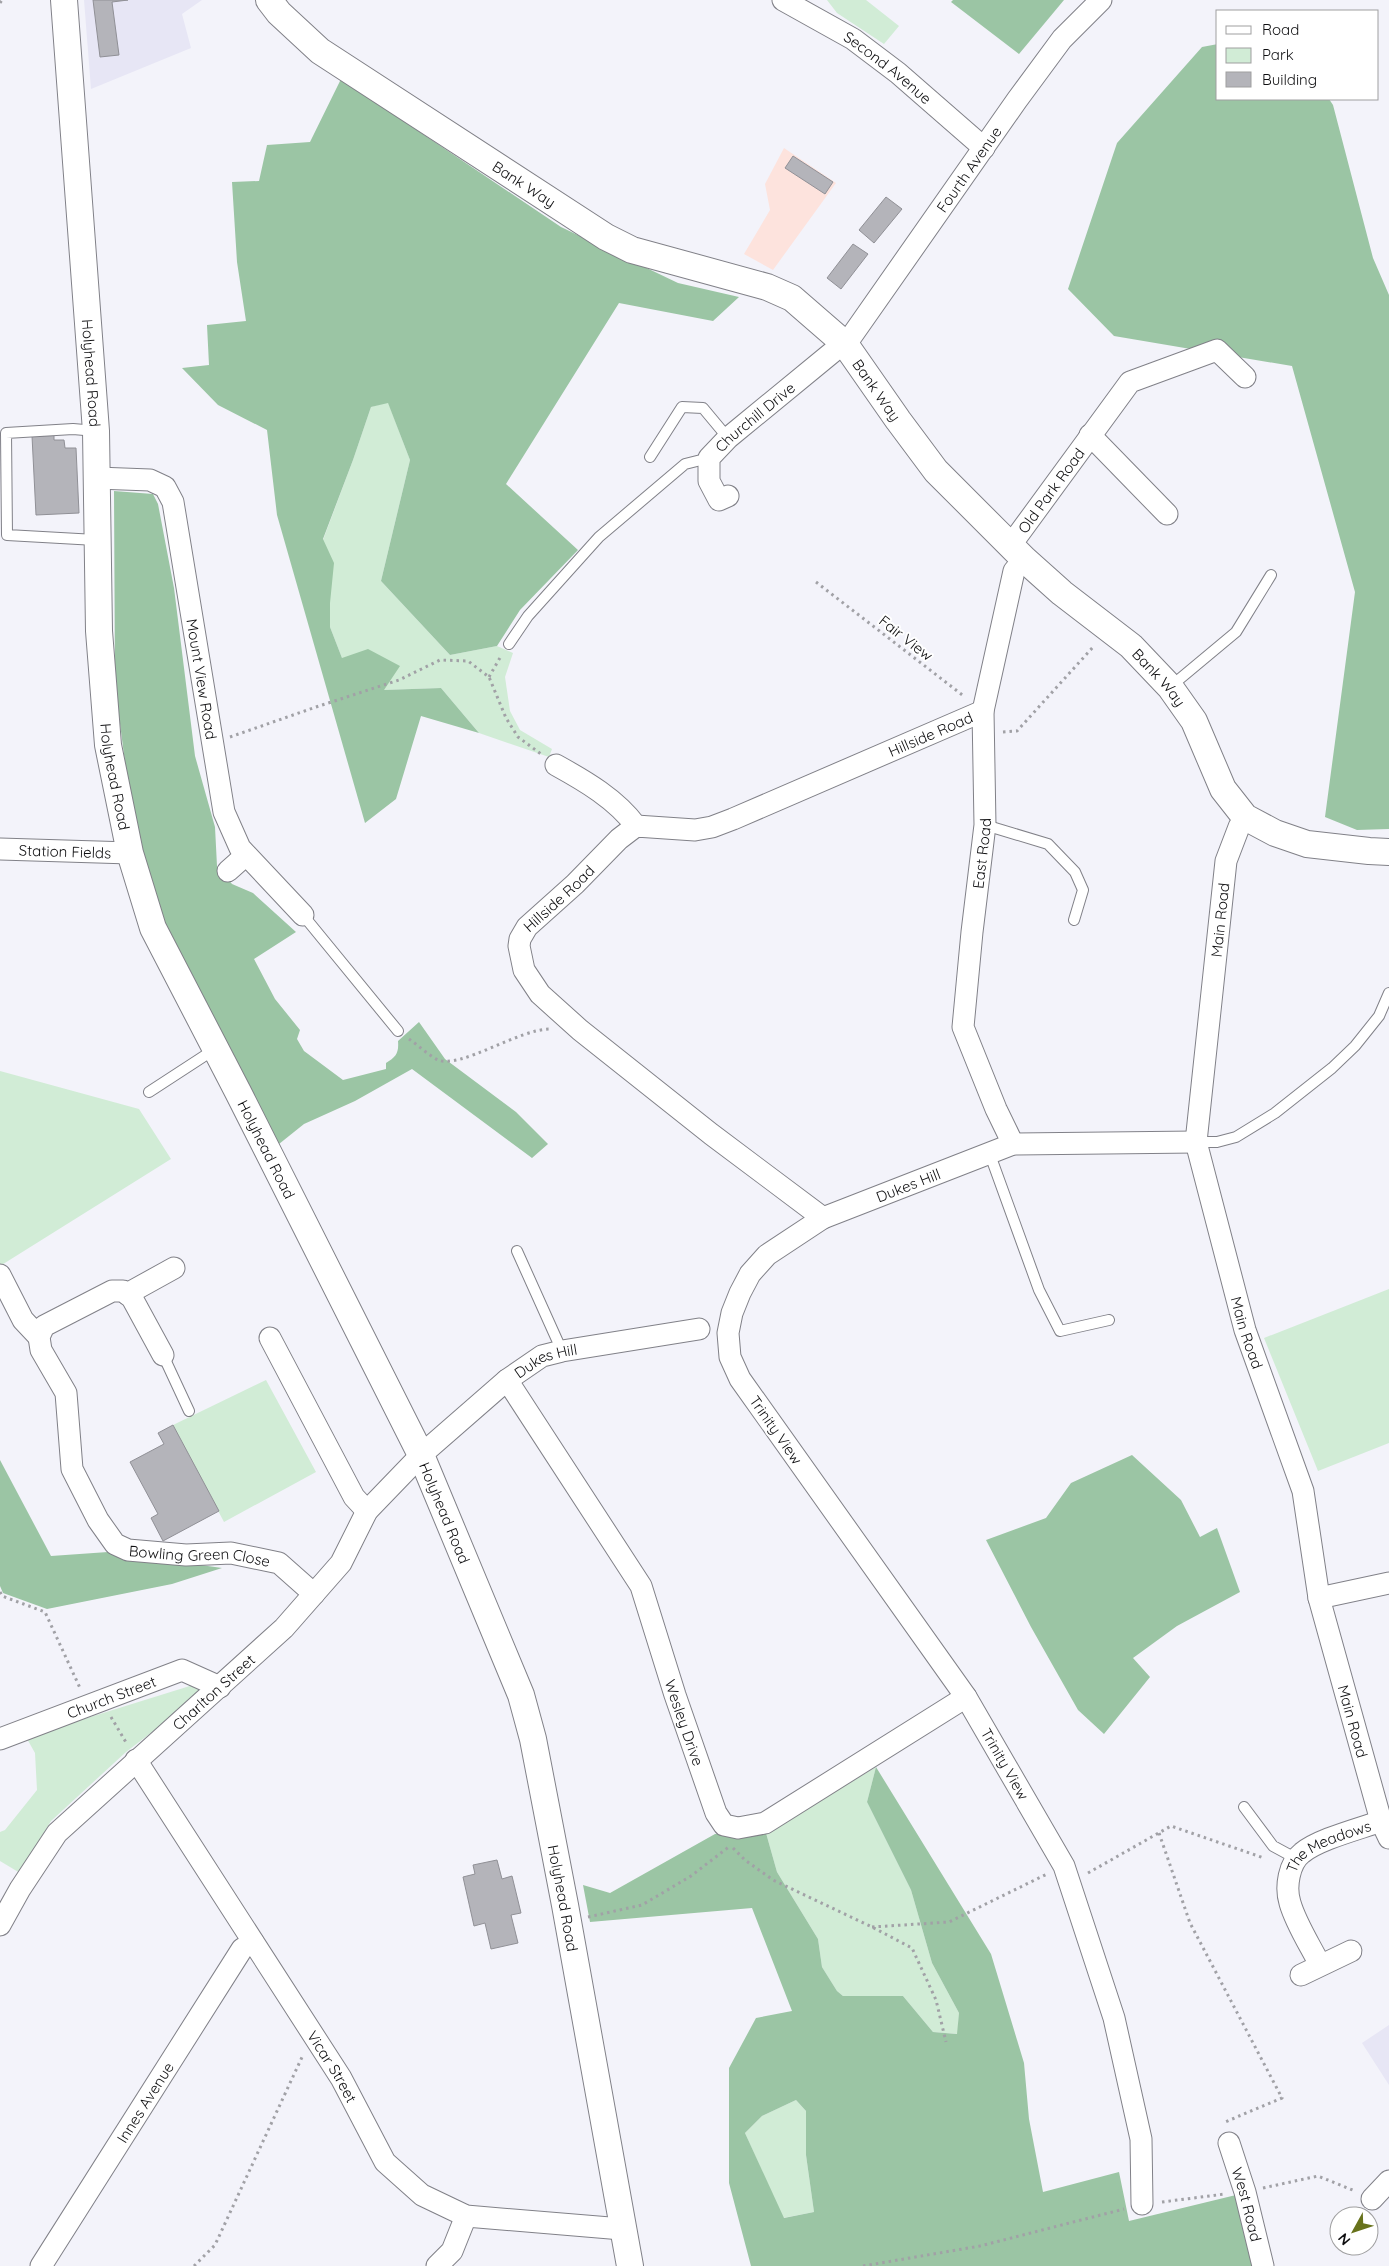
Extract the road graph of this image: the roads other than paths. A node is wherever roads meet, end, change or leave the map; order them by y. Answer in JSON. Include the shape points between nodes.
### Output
{"nodes":[{"id":1,"x":64,"y":0,"type":"edge"},
{"id":2,"x":256,"y":0,"type":"edge"},
{"id":3,"x":1101,"y":0,"type":"edge"},
{"id":4,"x":795,"y":2,"type":"edge"},
{"id":5,"x":274,"y":7,"type":"edge"},
{"id":6,"x":984,"y":148,"type":"junction"},
{"id":7,"x":845,"y":344,"type":"junction"},
{"id":8,"x":1245,"y":377,"type":"dead end"},
{"id":9,"x":96,"y":430,"type":"junction"},
{"id":10,"x":1090,"y":435,"type":"junction"},
{"id":11,"x":728,"y":438,"type":"junction"},
{"id":12,"x":650,"y":457,"type":"dead end"},
{"id":13,"x":709,"y":458,"type":"junction"},
{"id":14,"x":97,"y":478,"type":"junction"},
{"id":15,"x":728,"y":496,"type":"dead end"},
{"id":16,"x":1167,"y":514,"type":"dead end"},
{"id":17,"x":97,"y":540,"type":"junction"},
{"id":18,"x":1017,"y":553,"type":"junction"},
{"id":19,"x":1271,"y":575,"type":"dead end"},
{"id":20,"x":509,"y":644,"type":"road end"},
{"id":21,"x":1170,"y":688,"type":"junction"},
{"id":22,"x":983,"y":711,"type":"junction"},
{"id":23,"x":556,"y":765,"type":"road end"},
{"id":24,"x":1245,"y":817,"type":"junction"},
{"id":25,"x":985,"y":825,"type":"junction"},
{"id":26,"x":636,"y":826,"type":"junction"},
{"id":27,"x":0,"y":849,"type":"edge"},
{"id":28,"x":1389,"y":852,"type":"edge"},
{"id":29,"x":130,"y":853,"type":"junction"},
{"id":30,"x":246,"y":855,"type":"junction"},
{"id":31,"x":228,"y":870,"type":"dead end"},
{"id":32,"x":303,"y":915,"type":"joint"},
{"id":33,"x":1074,"y":920,"type":"dead end"},
{"id":34,"x":1389,"y":993,"type":"edge"},
{"id":35,"x":398,"y":1031,"type":"road end"},
{"id":36,"x":216,"y":1049,"type":"junction"},
{"id":37,"x":149,"y":1092,"type":"dead end"},
{"id":38,"x":1196,"y":1142,"type":"junction"},
{"id":39,"x":1013,"y":1144,"type":"junction"},
{"id":40,"x":989,"y":1152,"type":"junction"},
{"id":41,"x":823,"y":1218,"type":"junction"},
{"id":42,"x":518,"y":1252,"type":"dead end"},
{"id":43,"x":174,"y":1268,"type":"dead end"},
{"id":44,"x":0,"y":1275,"type":"edge"},
{"id":45,"x":127,"y":1294,"type":"junction"},
{"id":46,"x":1109,"y":1320,"type":"dead end"},
{"id":47,"x":699,"y":1329,"type":"dead end"},
{"id":48,"x":39,"y":1337,"type":"junction"},
{"id":49,"x":270,"y":1338,"type":"dead end"},
{"id":50,"x":562,"y":1351,"type":"junction"},
{"id":51,"x":163,"y":1355,"type":"joint"},
{"id":52,"x":507,"y":1380,"type":"junction"},
{"id":53,"x":740,"y":1380,"type":"joint"},
{"id":54,"x":189,"y":1411,"type":"dead end"},
{"id":55,"x":421,"y":1455,"type":"junction"},
{"id":56,"x":367,"y":1511,"type":"junction"},
{"id":57,"x":1389,"y":1583,"type":"edge"},
{"id":58,"x":314,"y":1594,"type":"junction"},
{"id":59,"x":1319,"y":1598,"type":"junction"},
{"id":60,"x":220,"y":1687,"type":"junction"},
{"id":61,"x":966,"y":1697,"type":"junction"},
{"id":62,"x":0,"y":1739,"type":"edge"},
{"id":63,"x":136,"y":1760,"type":"junction"},
{"id":64,"x":1244,"y":1807,"type":"dead end"},
{"id":65,"x":1385,"y":1829,"type":"edge"},
{"id":66,"x":1294,"y":1863,"type":"junction"},
{"id":67,"x":0,"y":1925,"type":"edge"},
{"id":68,"x":253,"y":1942,"type":"junction"},
{"id":69,"x":1351,"y":1951,"type":"dead end"},
{"id":70,"x":1320,"y":1966,"type":"junction"},
{"id":71,"x":1301,"y":1975,"type":"dead end"},
{"id":72,"x":1229,"y":2143,"type":"road end"},
{"id":73,"x":1389,"y":2181,"type":"edge"},
{"id":74,"x":1372,"y":2198,"type":"road end"},
{"id":75,"x":1142,"y":2204,"type":"road end"},
{"id":76,"x":466,"y":2216,"type":"junction"},
{"id":77,"x":622,"y":2229,"type":"junction"},
{"id":78,"x":41,"y":2266,"type":"edge"},
{"id":79,"x":437,"y":2266,"type":"edge"},
{"id":80,"x":630,"y":2266,"type":"edge"},
{"id":81,"x":1263,"y":2266,"type":"edge"}],
"edges":[{"from":1,"to":9,"type":"street","name":"Holyhead Road"},
{"from":2,"to":5,"type":"lane"},
{"from":3,"to":6,"type":"street","name":"Fourth Avenue","via":[[1062,40]]},
{"from":4,"to":6,"type":"street","name":"Second Avenue","via":[[898,74]]},
{"from":5,"to":7,"type":"street","name":"Bank Way","via":[[320,51],[606,237],[632,250],[767,287],[792,298]]},
{"from":6,"to":7,"type":"street","name":"Fourth Avenue"},
{"from":7,"to":11,"type":"street","name":"Churchill Drive"},
{"from":7,"to":18,"type":"street","name":"Bank Way","via":[[936,471]]},
{"from":8,"to":10,"type":"street","name":"Old Park Road","via":[[1217,350],[1130,382]]},
{"from":9,"to":14,"type":"street","name":"Holyhead Road"},
{"from":9,"to":17,"type":"lane","via":[[6,433],[7,534]]},
{"from":10,"to":16,"type":"street","name":"Old Park Road"},
{"from":10,"to":18,"type":"street","name":"Old Park Road"},
{"from":11,"to":12,"type":"lane","via":[[703,408],[682,407]]},
{"from":11,"to":13,"type":"street","name":"Churchill Drive"},
{"from":13,"to":15,"type":"street","name":"Churchill Drive","via":[[709,481],[719,500]]},
{"from":13,"to":20,"type":"lane","via":[[685,464],[599,537],[528,616]]},
{"from":14,"to":17,"type":"street","name":"Holyhead Road"},
{"from":14,"to":30,"type":"street","name":"Mount View Road","via":[[150,480],[164,487],[173,502],[224,812]]},
{"from":17,"to":29,"type":"street","name":"Holyhead Road","via":[[99,631],[108,746]]},
{"from":18,"to":21,"type":"street","name":"Bank Way","via":[[1062,593],[1132,646]]},
{"from":18,"to":22,"type":"street","name":"East Road"},
{"from":19,"to":21,"type":"lane","via":[[1236,632]]},
{"from":21,"to":24,"type":"street","name":"Bank Way","via":[[1194,721],[1223,789]]},
{"from":22,"to":25,"type":"street","name":"East Road"},
{"from":22,"to":26,"type":"street","name":"Hillside Road","via":[[712,827],[695,830]]},
{"from":23,"to":26,"type":"street","via":[[608,798]]},
{"from":24,"to":28,"type":"street","name":"Bank Way","via":[[1275,834],[1307,844]]},
{"from":24,"to":38,"type":"street","name":"Main Road","via":[[1226,861]]},
{"from":25,"to":33,"type":"lane","via":[[1048,844],[1076,872],[1083,890]]},
{"from":25,"to":39,"type":"street","name":"East Road","via":[[964,1028]]},
{"from":26,"to":41,"type":"street","name":"Hillside Road","via":[[618,839],[575,884],[535,919],[520,939],[520,959],[529,980],[580,1030]]},
{"from":27,"to":29,"type":"street","name":"Station Fields"},
{"from":29,"to":36,"type":"street","name":"Holyhead Road","via":[[153,928]]},
{"from":30,"to":31,"type":"street"},
{"from":30,"to":32,"type":"street","name":"Mount View Road"},
{"from":32,"to":35,"type":"lane"},
{"from":34,"to":38,"type":"lane","via":[[1379,1016],[1355,1046],[1275,1113],[1236,1137],[1217,1142]]},
{"from":36,"to":37,"type":"lane"},
{"from":36,"to":55,"type":"street","name":"Holyhead Road"},
{"from":38,"to":39,"type":"street","name":"Dukes Hill"},
{"from":38,"to":59,"type":"street","name":"Main Road","via":[[1244,1330],[1303,1491]]},
{"from":39,"to":40,"type":"street","name":"Dukes Hill"},
{"from":40,"to":41,"type":"street","name":"Dukes Hill"},
{"from":40,"to":46,"type":"lane","via":[[1039,1290],[1060,1331]]},
{"from":41,"to":53,"type":"street","name":"Dukes Hill","via":[[767,1255],[750,1274],[740,1293],[728,1333],[730,1357]]},
{"from":42,"to":50,"type":"lane"},
{"from":43,"to":45,"type":"street"},
{"from":44,"to":48,"type":"street","via":[[23,1320]]},
{"from":45,"to":48,"type":"street","via":[[112,1291],[44,1326]]},
{"from":45,"to":51,"type":"street"},
{"from":47,"to":50,"type":"street","name":"Dukes Hill"},
{"from":48,"to":58,"type":"street","name":"Bowling Green Close","via":[[41,1350],[66,1392],[72,1469],[98,1520],[115,1544],[128,1550],[186,1555],[231,1553],[279,1563]]},
{"from":49,"to":56,"type":"street","via":[[354,1497]]},
{"from":50,"to":52,"type":"street","name":"Dukes Hill","via":[[542,1356]]},
{"from":51,"to":54,"type":"lane"},
{"from":52,"to":55,"type":"street","name":"Dukes Hill"},
{"from":52,"to":61,"type":"street","name":"Wesley Drive","via":[[641,1586],[675,1696],[716,1813],[724,1825],[738,1828],[765,1822]]},
{"from":53,"to":61,"type":"street","name":"Trinity View"},
{"from":55,"to":56,"type":"street","name":"Charlton Street"},
{"from":55,"to":77,"type":"street","name":"Holyhead Road","via":[[521,1696],[533,1739]]},
{"from":56,"to":58,"type":"street","name":"Charlton Street","via":[[341,1563]]},
{"from":57,"to":59,"type":"street"},
{"from":58,"to":60,"type":"street","name":"Charlton Street","via":[[284,1628]]},
{"from":59,"to":65,"type":"street","name":"Main Road"},
{"from":60,"to":62,"type":"street","name":"Church Street","via":[[182,1670]]},
{"from":60,"to":63,"type":"street","name":"Charlton Street"},
{"from":61,"to":75,"type":"street","name":"Trinity View","via":[[1067,1874],[1118,2037],[1141,2139]]},
{"from":63,"to":67,"type":"street","name":"Charlton Street","via":[[57,1833]]},
{"from":63,"to":68,"type":"street","name":"Vicar Street"},
{"from":64,"to":66,"type":"lane","via":[[1262,1834]]},
{"from":65,"to":66,"type":"street","name":"The Meadows","via":[[1321,1843],[1302,1853]]},
{"from":66,"to":70,"type":"street","name":"The Meadows","via":[[1288,1881],[1290,1902]]},
{"from":68,"to":76,"type":"street","name":"Vicar Street","via":[[340,2078],[385,2162],[422,2195]]},
{"from":68,"to":78,"type":"street","name":"Innes Avenue","via":[[242,1949]]},
{"from":69,"to":70,"type":"street"},
{"from":70,"to":71,"type":"street"},
{"from":72,"to":81,"type":"street","name":"West Road"},
{"from":73,"to":74,"type":"street"},
{"from":76,"to":77,"type":"street","name":"Vicar Street"},
{"from":76,"to":79,"type":"street","via":[[452,2251]]},
{"from":77,"to":80,"type":"street","name":"Holyhead Road"}]}
